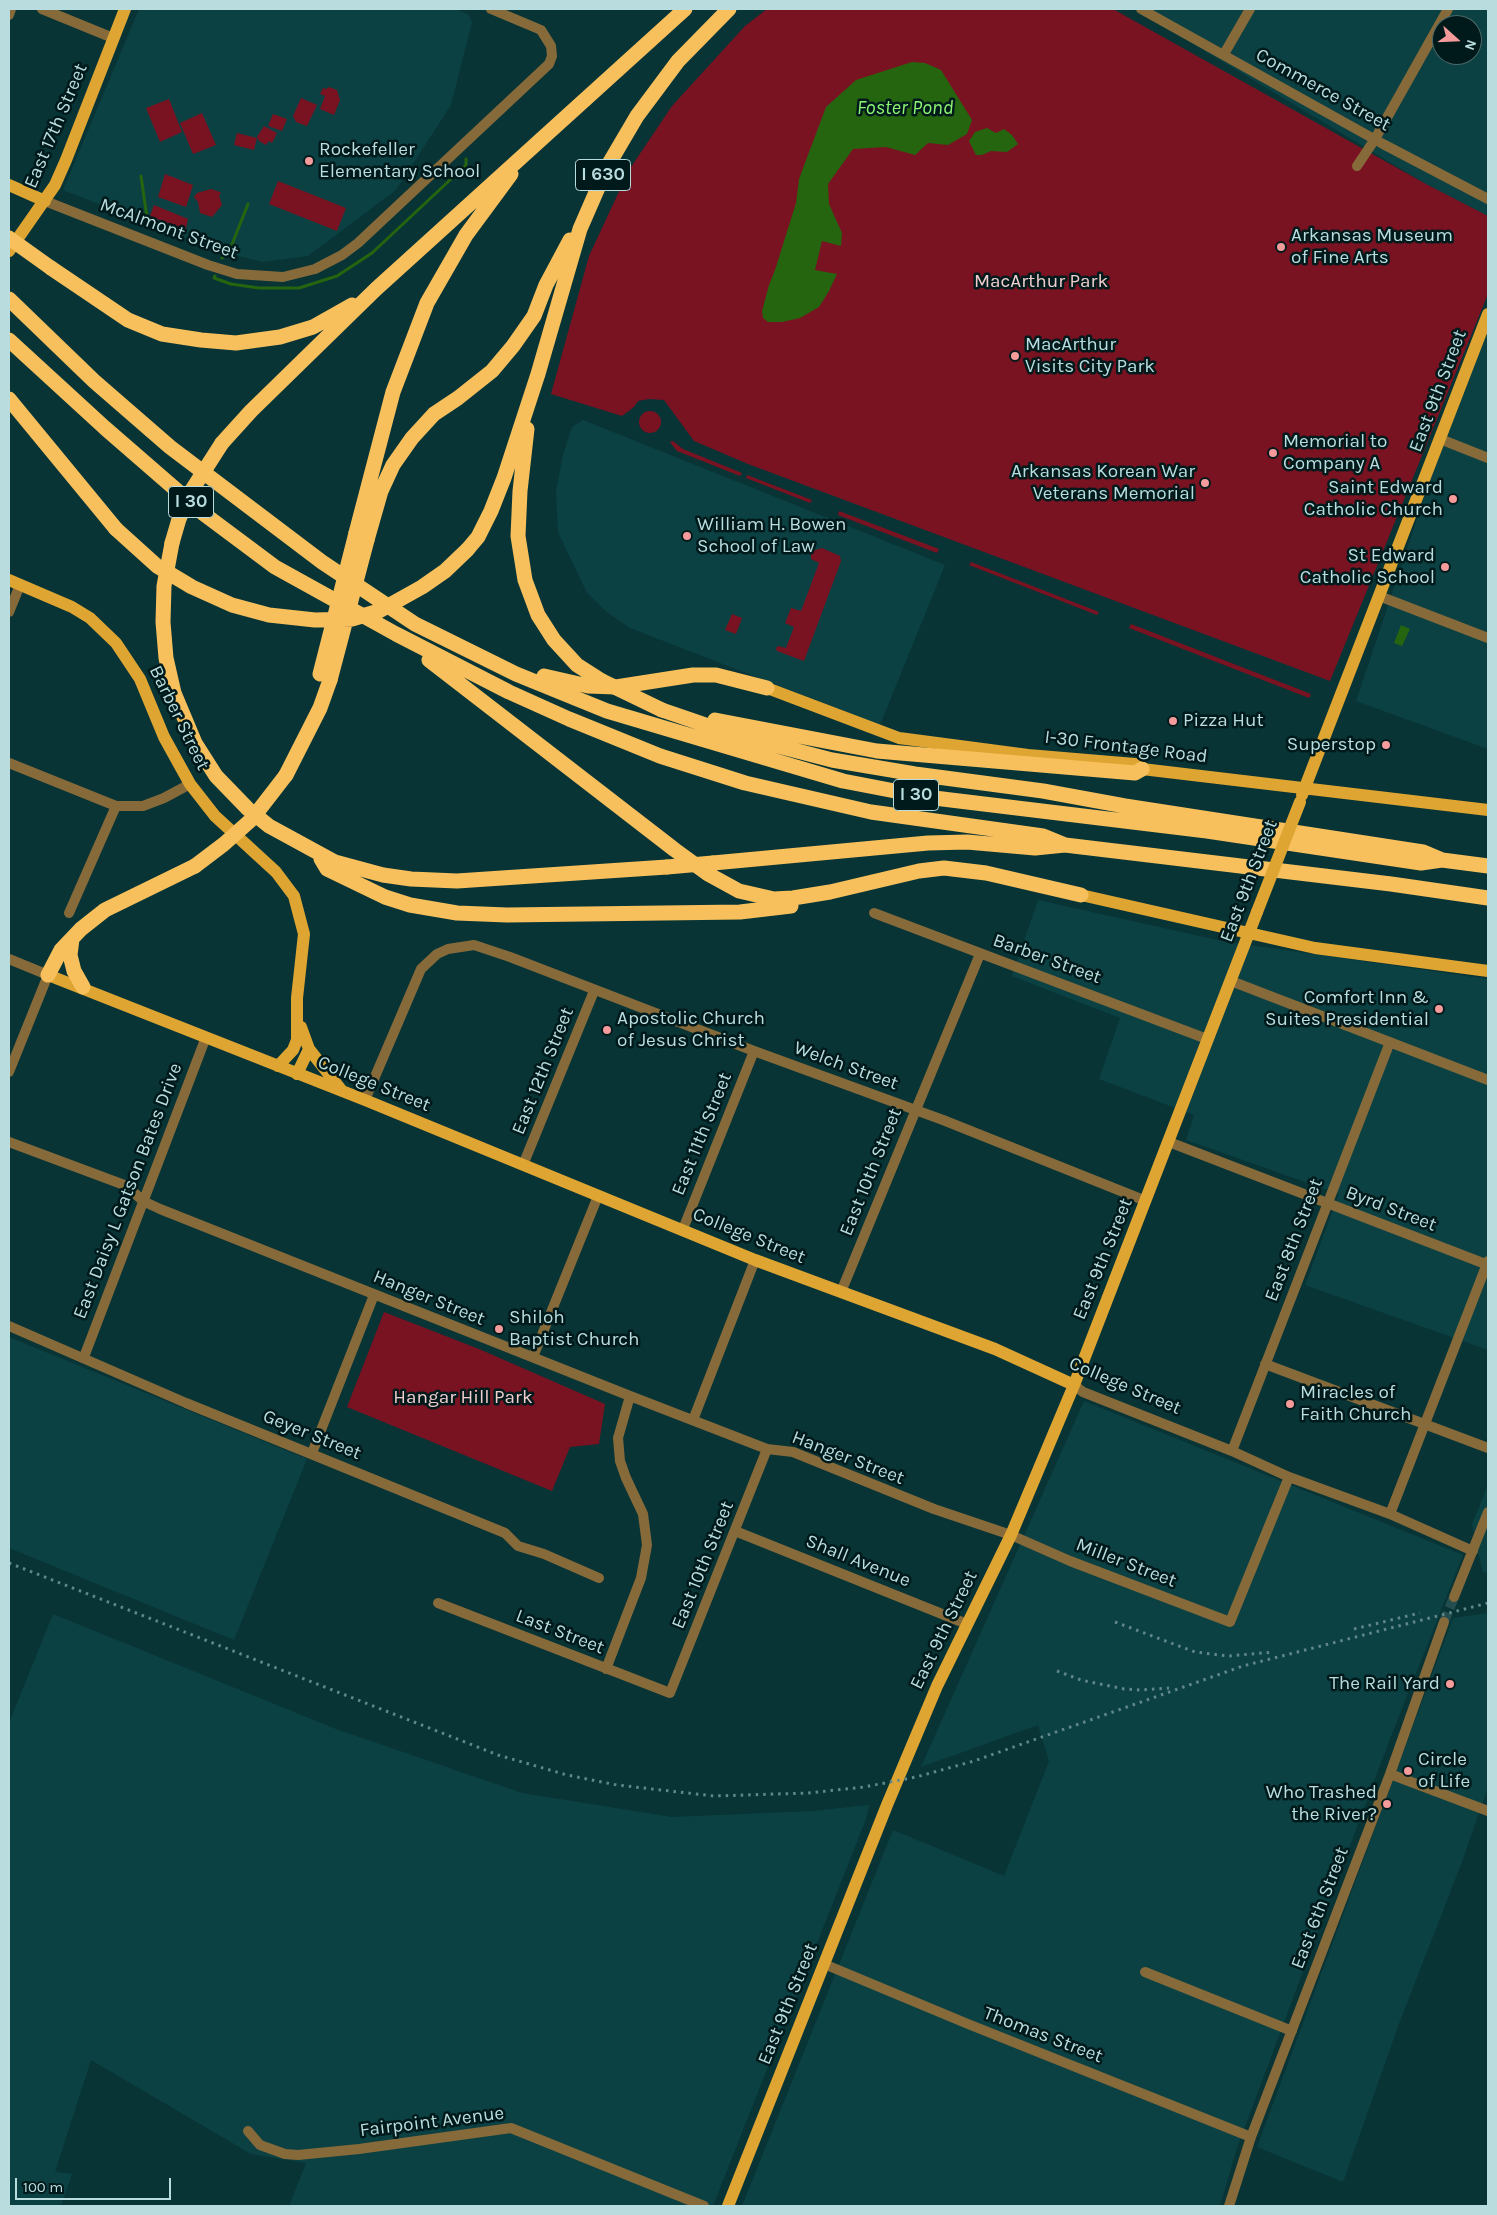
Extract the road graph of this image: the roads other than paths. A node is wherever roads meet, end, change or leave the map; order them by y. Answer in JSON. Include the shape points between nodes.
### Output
{"nodes":[{"id":1,"x":12,"y":9,"type":"edge"},
{"id":2,"x":42,"y":9,"type":"edge"},
{"id":3,"x":125,"y":9,"type":"edge"},
{"id":4,"x":492,"y":9,"type":"edge"},
{"id":5,"x":685,"y":9,"type":"edge"},
{"id":6,"x":730,"y":9,"type":"edge"},
{"id":7,"x":1141,"y":9,"type":"edge"},
{"id":8,"x":1250,"y":9,"type":"edge"},
{"id":9,"x":1448,"y":9,"type":"edge"},
{"id":10,"x":9,"y":16,"type":"edge"},
{"id":11,"x":114,"y":38,"type":"junction"},
{"id":12,"x":1224,"y":54,"type":"junction"},
{"id":13,"x":1375,"y":139,"type":"junction"},
{"id":14,"x":525,"y":154,"type":"junction"},
{"id":15,"x":1357,"y":166,"type":"dead end"},
{"id":16,"x":9,"y":185,"type":"edge"},
{"id":17,"x":593,"y":196,"type":"junction"},
{"id":18,"x":1488,"y":199,"type":"edge"},
{"id":19,"x":45,"y":201,"type":"junction"},
{"id":20,"x":9,"y":238,"type":"edge"},
{"id":21,"x":9,"y":251,"type":"edge"},
{"id":22,"x":376,"y":289,"type":"junction"},
{"id":23,"x":10,"y":300,"type":"edge"},
{"id":24,"x":1488,"y":314,"type":"edge"},
{"id":25,"x":9,"y":340,"type":"edge"},
{"id":26,"x":538,"y":374,"type":"junction"},
{"id":27,"x":9,"y":399,"type":"edge"},
{"id":28,"x":1440,"y":439,"type":"junction"},
{"id":29,"x":1488,"y":458,"type":"edge"},
{"id":30,"x":362,"y":537,"type":"junction"},
{"id":31,"x":14,"y":582,"type":"edge"},
{"id":32,"x":1379,"y":596,"type":"junction"},
{"id":33,"x":9,"y":612,"type":"edge"},
{"id":34,"x":415,"y":624,"type":"junction"},
{"id":35,"x":396,"y":634,"type":"junction"},
{"id":36,"x":1488,"y":638,"type":"edge"},
{"id":37,"x":767,"y":688,"type":"joint"},
{"id":38,"x":662,"y":710,"type":"junction"},
{"id":39,"x":9,"y":763,"type":"edge"},
{"id":40,"x":1142,"y":769,"type":"junction"},
{"id":41,"x":190,"y":784,"type":"junction"},
{"id":42,"x":1305,"y":788,"type":"junction"},
{"id":43,"x":116,"y":806,"type":"junction"},
{"id":44,"x":1488,"y":810,"type":"edge"},
{"id":45,"x":1065,"y":845,"type":"junction"},
{"id":46,"x":317,"y":854,"type":"junction"},
{"id":47,"x":1442,"y":860,"type":"junction"},
{"id":48,"x":1488,"y":866,"type":"edge"},
{"id":49,"x":879,"y":880,"type":"junction"},
{"id":50,"x":1081,"y":895,"type":"joint"},
{"id":51,"x":1488,"y":898,"type":"edge"},
{"id":52,"x":69,"y":913,"type":"dead end"},
{"id":53,"x":874,"y":913,"type":"dead end"},
{"id":54,"x":1250,"y":934,"type":"junction"},
{"id":55,"x":72,"y":939,"type":"junction"},
{"id":56,"x":980,"y":954,"type":"junction"},
{"id":57,"x":9,"y":959,"type":"edge"},
{"id":58,"x":1488,"y":971,"type":"edge"},
{"id":59,"x":48,"y":975,"type":"junction"},
{"id":60,"x":1231,"y":981,"type":"junction"},
{"id":61,"x":83,"y":987,"type":"junction"},
{"id":62,"x":594,"y":991,"type":"junction"},
{"id":63,"x":298,"y":1018,"type":"junction"},
{"id":64,"x":206,"y":1037,"type":"junction"},
{"id":65,"x":1208,"y":1039,"type":"junction"},
{"id":66,"x":1390,"y":1042,"type":"junction"},
{"id":67,"x":309,"y":1049,"type":"junction"},
{"id":68,"x":754,"y":1051,"type":"junction"},
{"id":69,"x":278,"y":1066,"type":"junction"},
{"id":70,"x":9,"y":1072,"type":"edge"},
{"id":71,"x":297,"y":1074,"type":"junction"},
{"id":72,"x":1488,"y":1080,"type":"edge"},
{"id":73,"x":342,"y":1091,"type":"junction"},
{"id":74,"x":365,"y":1100,"type":"junction"},
{"id":75,"x":916,"y":1110,"type":"junction"},
{"id":76,"x":9,"y":1142,"type":"edge"},
{"id":77,"x":1169,"y":1142,"type":"junction"},
{"id":78,"x":523,"y":1165,"type":"junction"},
{"id":79,"x":598,"y":1196,"type":"junction"},
{"id":80,"x":143,"y":1201,"type":"junction"},
{"id":81,"x":1146,"y":1201,"type":"junction"},
{"id":82,"x":1328,"y":1203,"type":"junction"},
{"id":83,"x":683,"y":1229,"type":"junction"},
{"id":84,"x":755,"y":1260,"type":"junction"},
{"id":85,"x":1488,"y":1263,"type":"edge"},
{"id":86,"x":841,"y":1292,"type":"junction"},
{"id":87,"x":374,"y":1295,"type":"junction"},
{"id":88,"x":9,"y":1326,"type":"edge"},
{"id":89,"x":84,"y":1357,"type":"junction"},
{"id":90,"x":533,"y":1357,"type":"junction"},
{"id":91,"x":1266,"y":1364,"type":"junction"},
{"id":92,"x":1074,"y":1385,"type":"junction"},
{"id":93,"x":630,"y":1396,"type":"junction"},
{"id":94,"x":693,"y":1420,"type":"junction"},
{"id":95,"x":1424,"y":1425,"type":"junction"},
{"id":96,"x":1488,"y":1448,"type":"edge"},
{"id":97,"x":767,"y":1449,"type":"junction"},
{"id":98,"x":1232,"y":1451,"type":"junction"},
{"id":99,"x":312,"y":1453,"type":"junction"},
{"id":100,"x":1289,"y":1478,"type":"junction"},
{"id":101,"x":1488,"y":1512,"type":"edge"},
{"id":102,"x":1390,"y":1514,"type":"junction"},
{"id":103,"x":735,"y":1530,"type":"junction"},
{"id":104,"x":1011,"y":1535,"type":"junction"},
{"id":105,"x":1473,"y":1551,"type":"junction"},
{"id":106,"x":599,"y":1578,"type":"dead end"},
{"id":107,"x":1454,"y":1597,"type":"tunnel mouth"},
{"id":108,"x":438,"y":1602,"type":"dead end"},
{"id":109,"x":1444,"y":1622,"type":"tunnel mouth"},
{"id":110,"x":967,"y":1624,"type":"junction"},
{"id":111,"x":606,"y":1668,"type":"junction"},
{"id":112,"x":670,"y":1693,"type":"joint"},
{"id":113,"x":1390,"y":1774,"type":"junction"},
{"id":114,"x":1488,"y":1811,"type":"edge"},
{"id":115,"x":824,"y":1964,"type":"junction"},
{"id":116,"x":1145,"y":1972,"type":"dead end"},
{"id":117,"x":1292,"y":2031,"type":"junction"},
{"id":118,"x":248,"y":2131,"type":"dead end"},
{"id":119,"x":1251,"y":2137,"type":"junction"},
{"id":120,"x":704,"y":2206,"type":"edge"},
{"id":121,"x":728,"y":2206,"type":"edge"},
{"id":122,"x":1229,"y":2206,"type":"edge"}],
"edges":[{"from":1,"to":10,"type":"street"},
{"from":2,"to":11,"type":"street"},
{"from":3,"to":11,"type":"main road","name":"East 17th Street"},
{"from":4,"to":19,"type":"street","name":"McAlmont Street","via":[[541,30],[551,46],[552,56],[548,64],[358,243],[315,269],[283,277],[252,276],[208,265]]},
{"from":5,"to":14,"type":"highway"},
{"from":6,"to":17,"type":"highway","number":"I 630","via":[[678,61],[637,116]]},
{"from":7,"to":12,"type":"street","name":"Commerce Street"},
{"from":8,"to":12,"type":"street"},
{"from":9,"to":13,"type":"street"},
{"from":11,"to":19,"type":"main road","name":"East 17th Street","via":[[66,160]]},
{"from":12,"to":13,"type":"street","name":"Commerce Street"},
{"from":13,"to":15,"type":"street"},
{"from":13,"to":18,"type":"street","name":"Commerce Street"},
{"from":14,"to":22,"type":"highway"},
{"from":14,"to":30,"type":"highway","via":[[466,236],[427,303],[393,392]]},
{"from":16,"to":19,"type":"main road"},
{"from":17,"to":26,"type":"highway","number":"I 630"},
{"from":17,"to":30,"type":"highway","via":[[546,285],[534,316],[492,371],[434,414],[412,438],[393,465]]},
{"from":19,"to":21,"type":"main road","name":"East 17th Street"},
{"from":20,"to":22,"type":"highway","bridge":true,"via":[[128,320],[162,334],[218,342],[280,337],[313,327]]},
{"from":22,"to":46,"type":"highway","bridge":true,"via":[[222,443],[190,493],[179,518],[164,586],[163,633],[174,693],[195,743],[216,776],[248,810]]},
{"from":23,"to":34,"type":"highway","number":"I 30","via":[[94,381],[170,447],[322,562]]},
{"from":24,"to":28,"type":"main road","name":"East 9th Street"},
{"from":25,"to":35,"type":"highway","number":"I 30","via":[[204,514],[276,567]]},
{"from":26,"to":27,"type":"highway","bridge":true,"via":[[504,478],[478,537],[445,571],[422,587],[379,611],[352,619],[315,620],[232,605],[157,566],[116,529]]},
{"from":26,"to":38,"type":"highway","bridge":true,"via":[[524,444],[520,491],[518,536],[525,580],[538,614],[554,640],[577,665]]},
{"from":28,"to":29,"type":"street"},
{"from":28,"to":32,"type":"main road","name":"East 9th Street"},
{"from":30,"to":55,"type":"highway","bridge":true,"via":[[325,677],[320,708],[286,775],[252,820],[224,844],[195,866],[105,910]]},
{"from":31,"to":33,"type":"street"},
{"from":31,"to":41,"type":"main road","name":"Barber Street","via":[[72,607],[90,618],[116,643],[140,679],[164,737]]},
{"from":32,"to":36,"type":"street"},
{"from":32,"to":42,"type":"main road","name":"East 9th Street"},
{"from":34,"to":37,"type":"highway","via":[[543,676],[588,686],[616,687],[693,675],[716,675]]},
{"from":34,"to":47,"type":"highway","number":"I 30","via":[[516,674],[608,711],[843,780],[926,797],[1207,831],[1421,863]]},
{"from":35,"to":45,"type":"highway","number":"I 30","via":[[569,720],[694,768],[800,797],[871,812],[1043,836]]},
{"from":35,"to":49,"type":"highway","via":[[675,850],[725,884],[774,899],[830,892]]},
{"from":37,"to":40,"type":"main road","name":"I-30 Frontage Road","via":[[899,738],[1028,755],[1135,764]]},
{"from":38,"to":40,"type":"highway","via":[[877,751],[1135,773]]},
{"from":38,"to":47,"type":"highway","via":[[732,734],[832,760],[1414,851]]},
{"from":39,"to":43,"type":"street"},
{"from":40,"to":42,"type":"main road","name":"I-30 Frontage Road"},
{"from":41,"to":43,"type":"street","via":[[143,806]]},
{"from":41,"to":63,"type":"main road","name":"Barber Street","via":[[215,816],[276,872],[294,896],[304,934],[297,990]]},
{"from":42,"to":44,"type":"main road","name":"I-30 Frontage Road"},
{"from":42,"to":54,"type":"main road","name":"East 9th Street","bridge":true},
{"from":43,"to":52,"type":"street"},
{"from":45,"to":46,"type":"highway","bridge":true,"via":[[1035,848],[967,842],[928,843],[598,873],[434,881],[383,875]]},
{"from":45,"to":51,"type":"highway","number":"I 30"},
{"from":46,"to":49,"type":"highway","via":[[327,869],[365,889],[410,905],[507,915],[759,910],[806,904]]},
{"from":47,"to":48,"type":"highway","number":"I 30"},
{"from":49,"to":50,"type":"highway","via":[[932,869],[965,870]]},
{"from":50,"to":54,"type":"main road"},
{"from":53,"to":56,"type":"street","name":"Barber Street"},
{"from":54,"to":58,"type":"main road","via":[[1332,951]]},
{"from":54,"to":60,"type":"main road","name":"East 9th Street"},
{"from":55,"to":59,"type":"highway","via":[[61,950]]},
{"from":55,"to":61,"type":"highway","via":[[70,954],[74,972]]},
{"from":56,"to":65,"type":"street","name":"Barber Street"},
{"from":56,"to":75,"type":"street","name":"East 10th Street"},
{"from":57,"to":59,"type":"street","name":"College Street"},
{"from":59,"to":61,"type":"main road","name":"College Street"},
{"from":59,"to":70,"type":"street"},
{"from":60,"to":65,"type":"main road","name":"East 9th Street"},
{"from":60,"to":66,"type":"street"},
{"from":61,"to":64,"type":"main road","name":"College Street"},
{"from":62,"to":68,"type":"street","name":"Welch Street"},
{"from":62,"to":74,"type":"street","name":"Welch Street","via":[[485,947],[469,945],[448,950],[429,961],[418,974]]},
{"from":62,"to":78,"type":"street","name":"East 12th Street"},
{"from":63,"to":67,"type":"main road","name":"Barber Street"},
{"from":63,"to":69,"type":"main road","name":"Barber Street","via":[[295,1047]]},
{"from":64,"to":69,"type":"main road","name":"College Street"},
{"from":64,"to":80,"type":"street","name":"East Daisy L Gatson Bates Drive"},
{"from":65,"to":77,"type":"main road","name":"East 9th Street"},
{"from":66,"to":72,"type":"street"},
{"from":66,"to":82,"type":"street","name":"East 8th Street"},
{"from":67,"to":71,"type":"main road"},
{"from":67,"to":73,"type":"main road","name":"Barber Street"},
{"from":68,"to":75,"type":"street","name":"Welch Street"},
{"from":68,"to":83,"type":"street","name":"East 11th Street"},
{"from":69,"to":71,"type":"main road","name":"College Street"},
{"from":71,"to":73,"type":"main road","name":"College Street"},
{"from":73,"to":74,"type":"main road","name":"College Street"},
{"from":74,"to":78,"type":"main road","name":"College Street"},
{"from":75,"to":81,"type":"street","name":"Welch Street"},
{"from":75,"to":86,"type":"street","name":"East 10th Street"},
{"from":76,"to":80,"type":"street","name":"Hanger Street","via":[[127,1186]]},
{"from":77,"to":81,"type":"main road","name":"East 9th Street"},
{"from":77,"to":82,"type":"street","name":"Byrd Street"},
{"from":78,"to":79,"type":"main road","name":"College Street"},
{"from":79,"to":83,"type":"main road","name":"College Street"},
{"from":79,"to":90,"type":"street"},
{"from":80,"to":87,"type":"street","name":"Hanger Street"},
{"from":80,"to":89,"type":"street","name":"East Daisy L Gatson Bates Drive"},
{"from":81,"to":92,"type":"main road","name":"East 9th Street"},
{"from":82,"to":85,"type":"street","name":"Byrd Street"},
{"from":82,"to":91,"type":"street","name":"East 8th Street"},
{"from":83,"to":84,"type":"main road","name":"College Street"},
{"from":84,"to":86,"type":"main road","name":"College Street"},
{"from":84,"to":94,"type":"street"},
{"from":85,"to":95,"type":"street"},
{"from":86,"to":92,"type":"main road","name":"College Street","via":[[995,1349]]},
{"from":87,"to":90,"type":"street","name":"Hanger Street"},
{"from":87,"to":99,"type":"street"},
{"from":88,"to":89,"type":"street","name":"Geyer Street"},
{"from":89,"to":99,"type":"street","name":"Geyer Street","via":[[186,1403]]},
{"from":90,"to":93,"type":"street","name":"Hanger Street"},
{"from":91,"to":95,"type":"street"},
{"from":91,"to":98,"type":"street","name":"East 8th Street"},
{"from":92,"to":98,"type":"street","name":"College Street","via":[[1083,1392]]},
{"from":92,"to":104,"type":"main road","name":"East 9th Street"},
{"from":93,"to":94,"type":"street","name":"Hanger Street"},
{"from":93,"to":111,"type":"street","via":[[618,1438],[620,1461],[643,1514],[647,1545],[641,1578]]},
{"from":94,"to":97,"type":"street","name":"Hanger Street"},
{"from":95,"to":96,"type":"street"},
{"from":95,"to":102,"type":"street"},
{"from":97,"to":103,"type":"street","name":"East 10th Street"},
{"from":97,"to":104,"type":"street","name":"Hanger Street","via":[[793,1452],[934,1510]]},
{"from":98,"to":100,"type":"street","name":"College Street"},
{"from":99,"to":106,"type":"street","name":"Geyer Street","via":[[505,1533],[518,1546]]},
{"from":100,"to":102,"type":"street","name":"College Street"},
{"from":100,"to":104,"type":"street","name":"Miller Street","via":[[1230,1622]]},
{"from":101,"to":105,"type":"street"},
{"from":102,"to":105,"type":"street","name":"College Street"},
{"from":103,"to":110,"type":"street","name":"Shall Avenue"},
{"from":103,"to":112,"type":"street","name":"East 10th Street"},
{"from":104,"to":110,"type":"main road","name":"East 9th Street"},
{"from":105,"to":107,"type":"street"},
{"from":108,"to":111,"type":"street","name":"Last Street"},
{"from":109,"to":113,"type":"street","name":"East 6th Street"},
{"from":110,"to":115,"type":"main road","name":"East 9th Street","via":[[937,1686]]},
{"from":111,"to":112,"type":"street","name":"Last Street"},
{"from":113,"to":114,"type":"street"},
{"from":113,"to":117,"type":"street","name":"East 6th Street"},
{"from":115,"to":119,"type":"street","name":"Thomas Street"},
{"from":115,"to":121,"type":"main road","name":"East 9th Street"},
{"from":116,"to":117,"type":"street"},
{"from":117,"to":119,"type":"street","name":"East 6th Street"},
{"from":118,"to":120,"type":"street","name":"Fairpoint Avenue","via":[[260,2145],[298,2155],[511,2128]]},
{"from":119,"to":122,"type":"street","name":"East 6th Street"}]}
